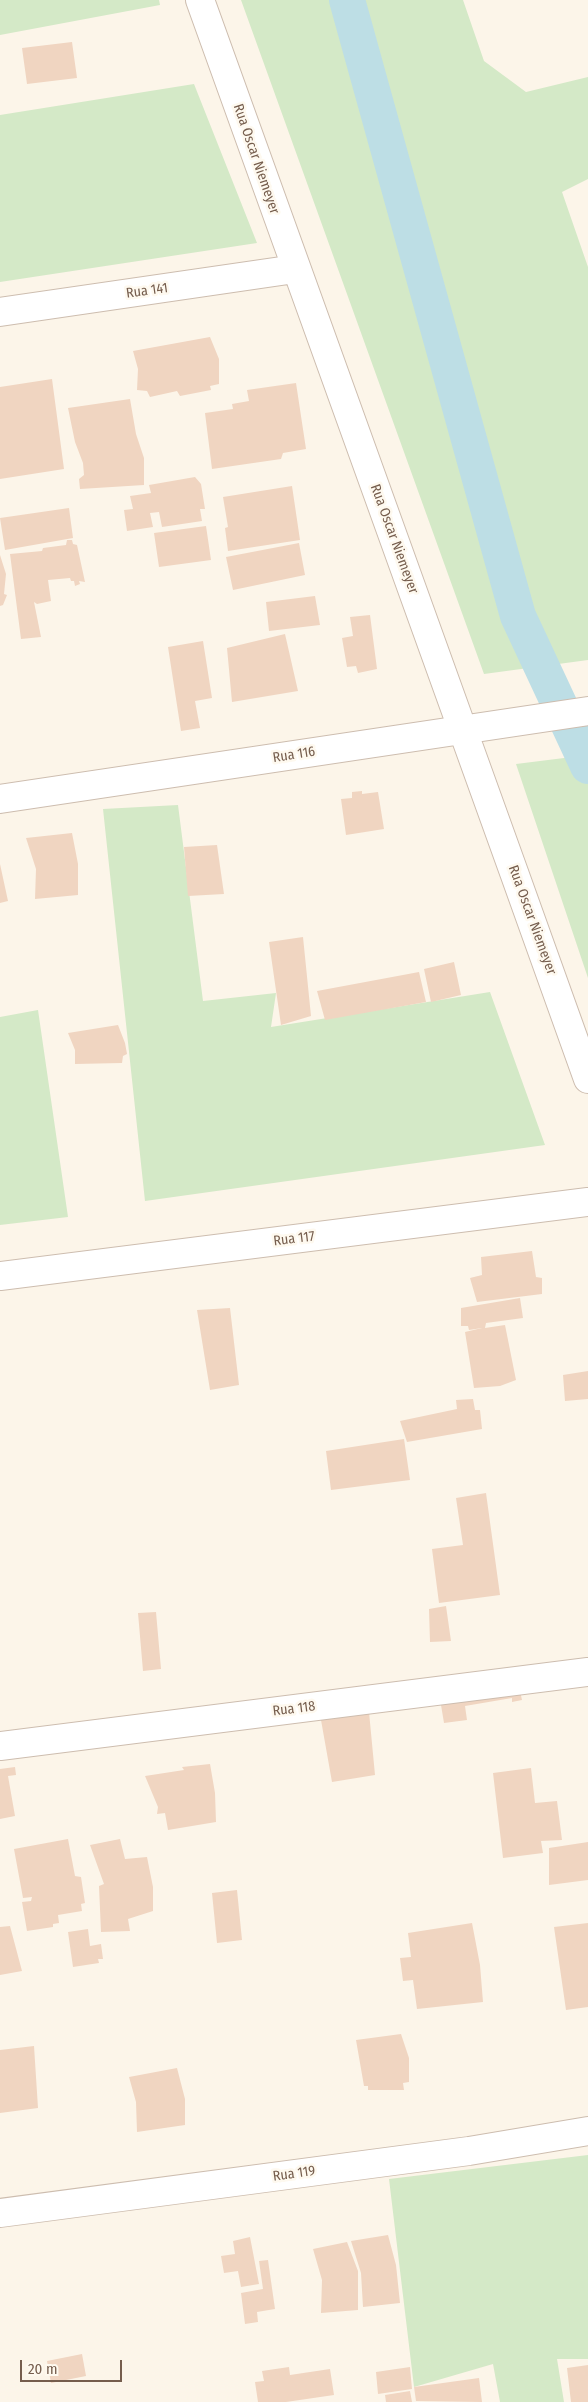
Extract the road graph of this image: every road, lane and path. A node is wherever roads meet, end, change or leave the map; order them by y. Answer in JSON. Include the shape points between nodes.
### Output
{"nodes":[{"id":1,"x":200,"y":0,"type":"edge"},
{"id":2,"x":295,"y":269,"type":"junction"},
{"id":3,"x":0,"y":312,"type":"edge"},
{"id":4,"x":582,"y":712,"type":"edge"},
{"id":5,"x":463,"y":729,"type":"junction"},
{"id":6,"x":0,"y":799,"type":"edge"},
{"id":7,"x":588,"y":1079,"type":"edge"},
{"id":8,"x":588,"y":1202,"type":"edge"},
{"id":9,"x":0,"y":1276,"type":"edge"},
{"id":10,"x":588,"y":1672,"type":"edge"},
{"id":11,"x":0,"y":1746,"type":"edge"},
{"id":12,"x":588,"y":2132,"type":"edge"},
{"id":13,"x":0,"y":2213,"type":"edge"}],
"edges":[{"from":1,"to":2,"type":"street","name":"Rua Oscar Niemeyer"},
{"from":2,"to":3,"type":"street","name":"Rua 141"},
{"from":2,"to":5,"type":"street","name":"Rua Oscar Niemeyer"},
{"from":4,"to":5,"type":"street","name":"Rua 116"},
{"from":5,"to":6,"type":"street","name":"Rua 116"},
{"from":5,"to":7,"type":"street","name":"Rua Oscar Niemeyer"},
{"from":8,"to":9,"type":"street","name":"Rua 117"},
{"from":10,"to":11,"type":"street","name":"Rua 118"},
{"from":12,"to":13,"type":"street","name":"Rua 119","via":[[469,2151]]}]}
